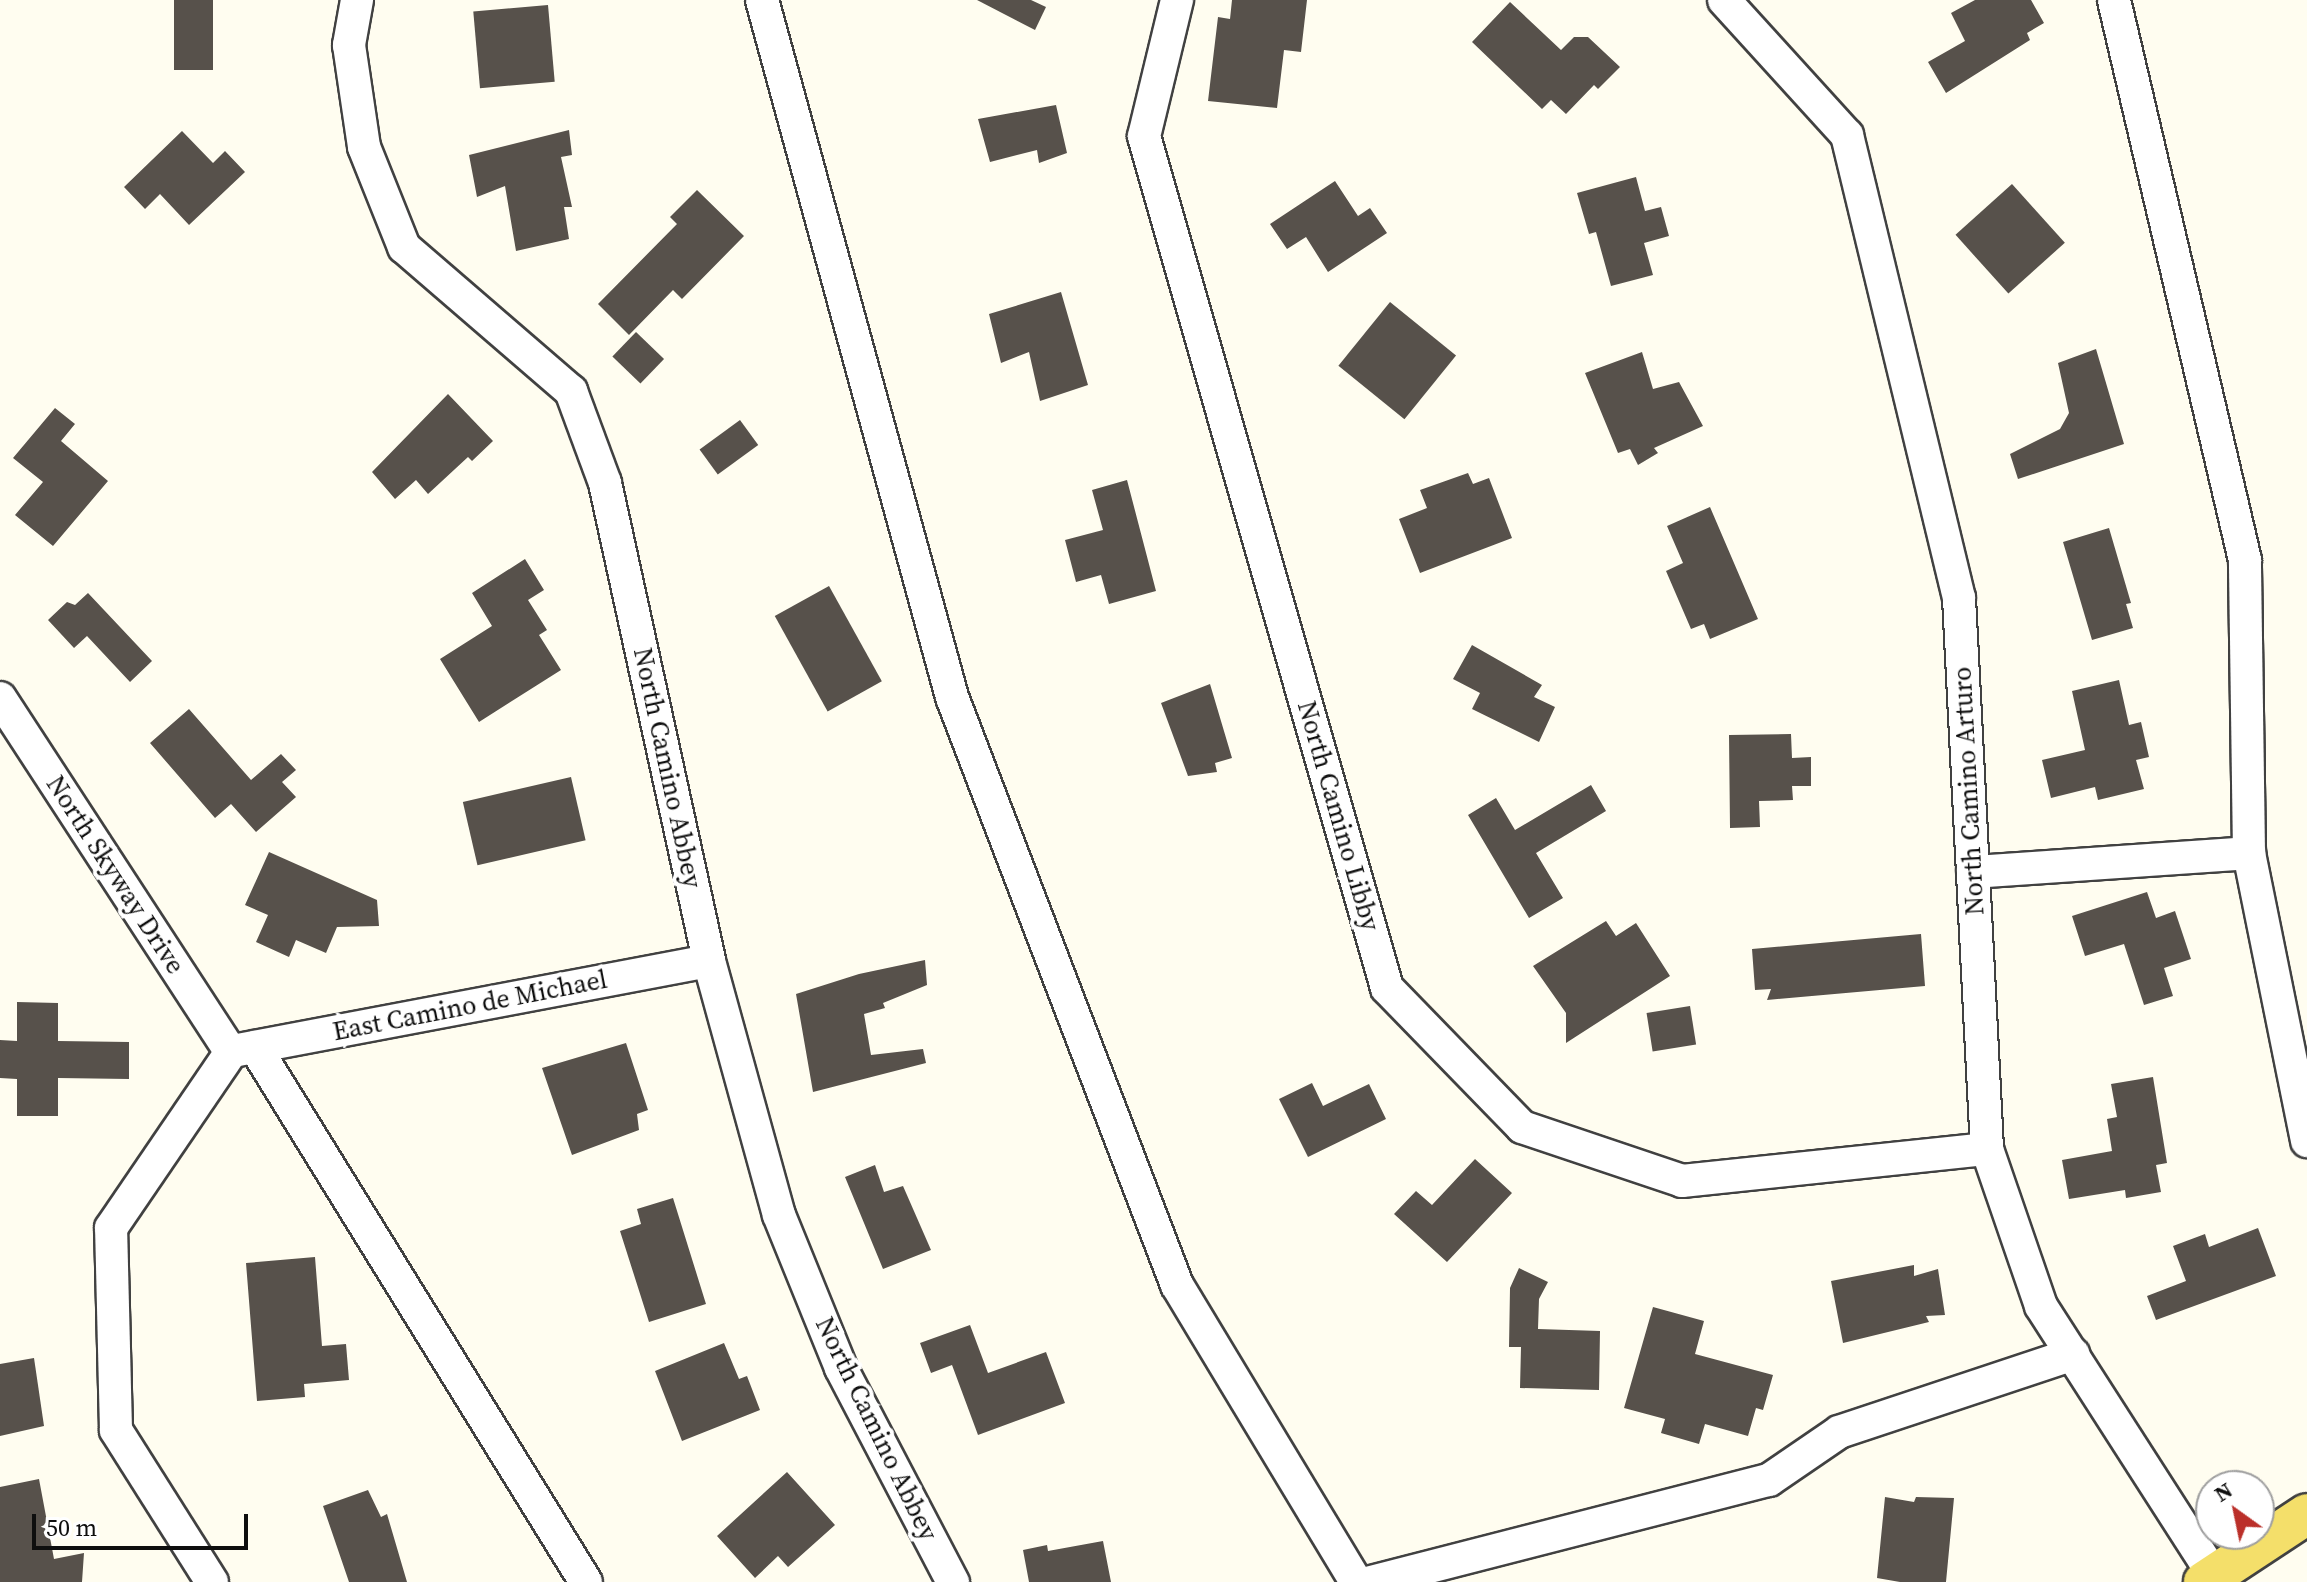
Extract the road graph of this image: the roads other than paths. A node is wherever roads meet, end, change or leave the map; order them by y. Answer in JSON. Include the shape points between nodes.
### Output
{"nodes":[{"id":1,"x":357,"y":0,"type":"edge"},
{"id":2,"x":762,"y":0,"type":"edge"},
{"id":3,"x":1177,"y":0,"type":"edge"},
{"id":4,"x":1724,"y":0,"type":"edge"},
{"id":5,"x":2114,"y":0,"type":"edge"},
{"id":6,"x":0,"y":698,"type":"edge"},
{"id":7,"x":2249,"y":853,"type":"junction"},
{"id":8,"x":1973,"y":872,"type":"junction"},
{"id":9,"x":709,"y":961,"type":"junction"},
{"id":10,"x":243,"y":1050,"type":"junction"},
{"id":11,"x":2307,"y":1141,"type":"edge"},
{"id":12,"x":1987,"y":1149,"type":"junction"},
{"id":13,"x":2073,"y":1354,"type":"junction"},
{"id":14,"x":2307,"y":1514,"type":"edge"},
{"id":15,"x":2212,"y":1580,"type":"edge"},
{"id":16,"x":212,"y":1582,"type":"edge"},
{"id":17,"x":586,"y":1582,"type":"edge"},
{"id":18,"x":953,"y":1582,"type":"edge"},
{"id":19,"x":1356,"y":1582,"type":"edge"},
{"id":20,"x":1371,"y":1582,"type":"edge"}],
"edges":[{"from":1,"to":9,"type":"street","name":"North Camino Abbey","via":[[349,45],[364,147],[404,247],[571,391],[601,470]]},
{"from":2,"to":19,"type":"street","via":[[952,697],[1177,1285]]},
{"from":3,"to":12,"type":"street","name":"North Camino Libby","via":[[1144,136],[1387,988],[1522,1127],[1682,1181]]},
{"from":4,"to":8,"type":"street","name":"North Camino Arturo","via":[[1847,135],[1959,598]]},
{"from":5,"to":7,"type":"street","via":[[2245,560]]},
{"from":6,"to":10,"type":"street","name":"North Skyway Drive"},
{"from":7,"to":8,"type":"street"},
{"from":7,"to":11,"type":"street"},
{"from":8,"to":12,"type":"street","name":"North Camino Arturo"},
{"from":9,"to":10,"type":"street","name":"East Camino de Michael"},
{"from":9,"to":18,"type":"street","name":"North Camino Abbey","via":[[779,1215],[841,1368]]},
{"from":10,"to":16,"type":"street","via":[[111,1228],[116,1430]]},
{"from":10,"to":17,"type":"street","name":"North Skyway Drive"},
{"from":12,"to":13,"type":"street","name":"North Camino Arturo","via":[[2041,1306]]},
{"from":13,"to":15,"type":"street","name":"North Camino Arturo"},
{"from":13,"to":20,"type":"street","via":[[1839,1432],[1769,1480]]},
{"from":14,"to":15,"type":"main road"}]}
